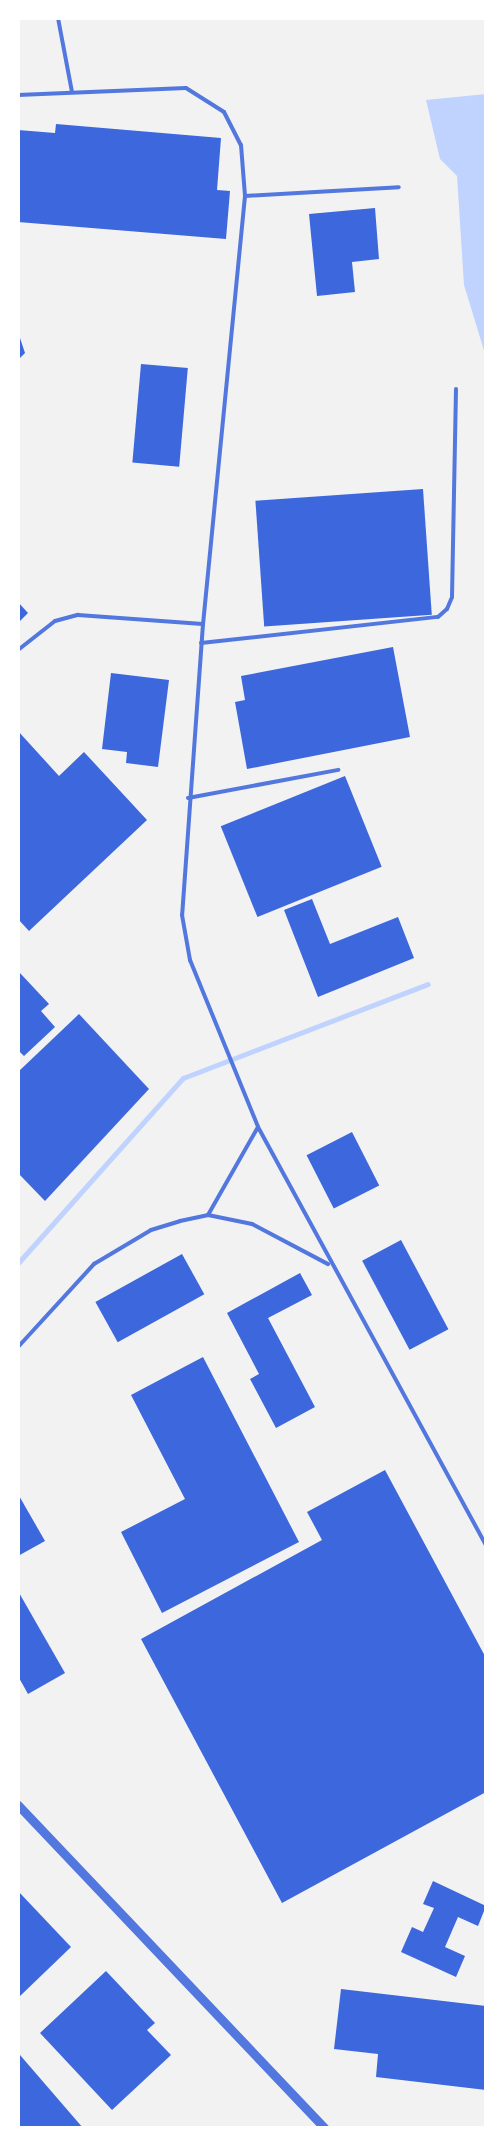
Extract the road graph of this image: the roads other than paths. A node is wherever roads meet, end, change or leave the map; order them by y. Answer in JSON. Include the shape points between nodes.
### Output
{"nodes":[{"id":1,"x":58,"y":18,"type":"edge"},
{"id":2,"x":72,"y":92,"type":"junction"},
{"id":3,"x":18,"y":95,"type":"edge"},
{"id":4,"x":399,"y":187,"type":"dead end"},
{"id":5,"x":245,"y":196,"type":"junction"},
{"id":6,"x":456,"y":389,"type":"dead end"},
{"id":7,"x":203,"y":624,"type":"junction"},
{"id":8,"x":201,"y":643,"type":"junction"},
{"id":9,"x":18,"y":650,"type":"edge"},
{"id":10,"x":338,"y":770,"type":"dead end"},
{"id":11,"x":188,"y":798,"type":"junction"},
{"id":12,"x":258,"y":1127,"type":"junction"},
{"id":13,"x":208,"y":1215,"type":"junction"},
{"id":14,"x":329,"y":1265,"type":"junction"},
{"id":15,"x":18,"y":1347,"type":"edge"},
{"id":16,"x":486,"y":1545,"type":"edge"},
{"id":17,"x":18,"y":1805,"type":"edge"},
{"id":18,"x":325,"y":2128,"type":"edge"}],
"edges":[{"from":1,"to":2,"type":"lane"},
{"from":2,"to":3,"type":"lane"},
{"from":2,"to":5,"type":"lane","via":[[176,86],[197,92],[233,123],[246,171]]},
{"from":4,"to":5,"type":"lane"},
{"from":5,"to":7,"type":"lane"},
{"from":6,"to":8,"type":"lane","via":[[447,609],[438,617]]},
{"from":7,"to":8,"type":"lane"},
{"from":7,"to":9,"type":"lane","via":[[78,615],[55,621]]},
{"from":8,"to":11,"type":"lane"},
{"from":10,"to":11,"type":"lane"},
{"from":11,"to":12,"type":"lane","via":[[182,915],[190,960]]},
{"from":12,"to":13,"type":"lane"},
{"from":12,"to":14,"type":"lane"},
{"from":13,"to":14,"type":"lane","via":[[283,1236]]},
{"from":13,"to":15,"type":"lane","via":[[151,1230],[120,1246],[75,1282]]},
{"from":14,"to":16,"type":"lane"},
{"from":17,"to":18,"type":"street"}]}
